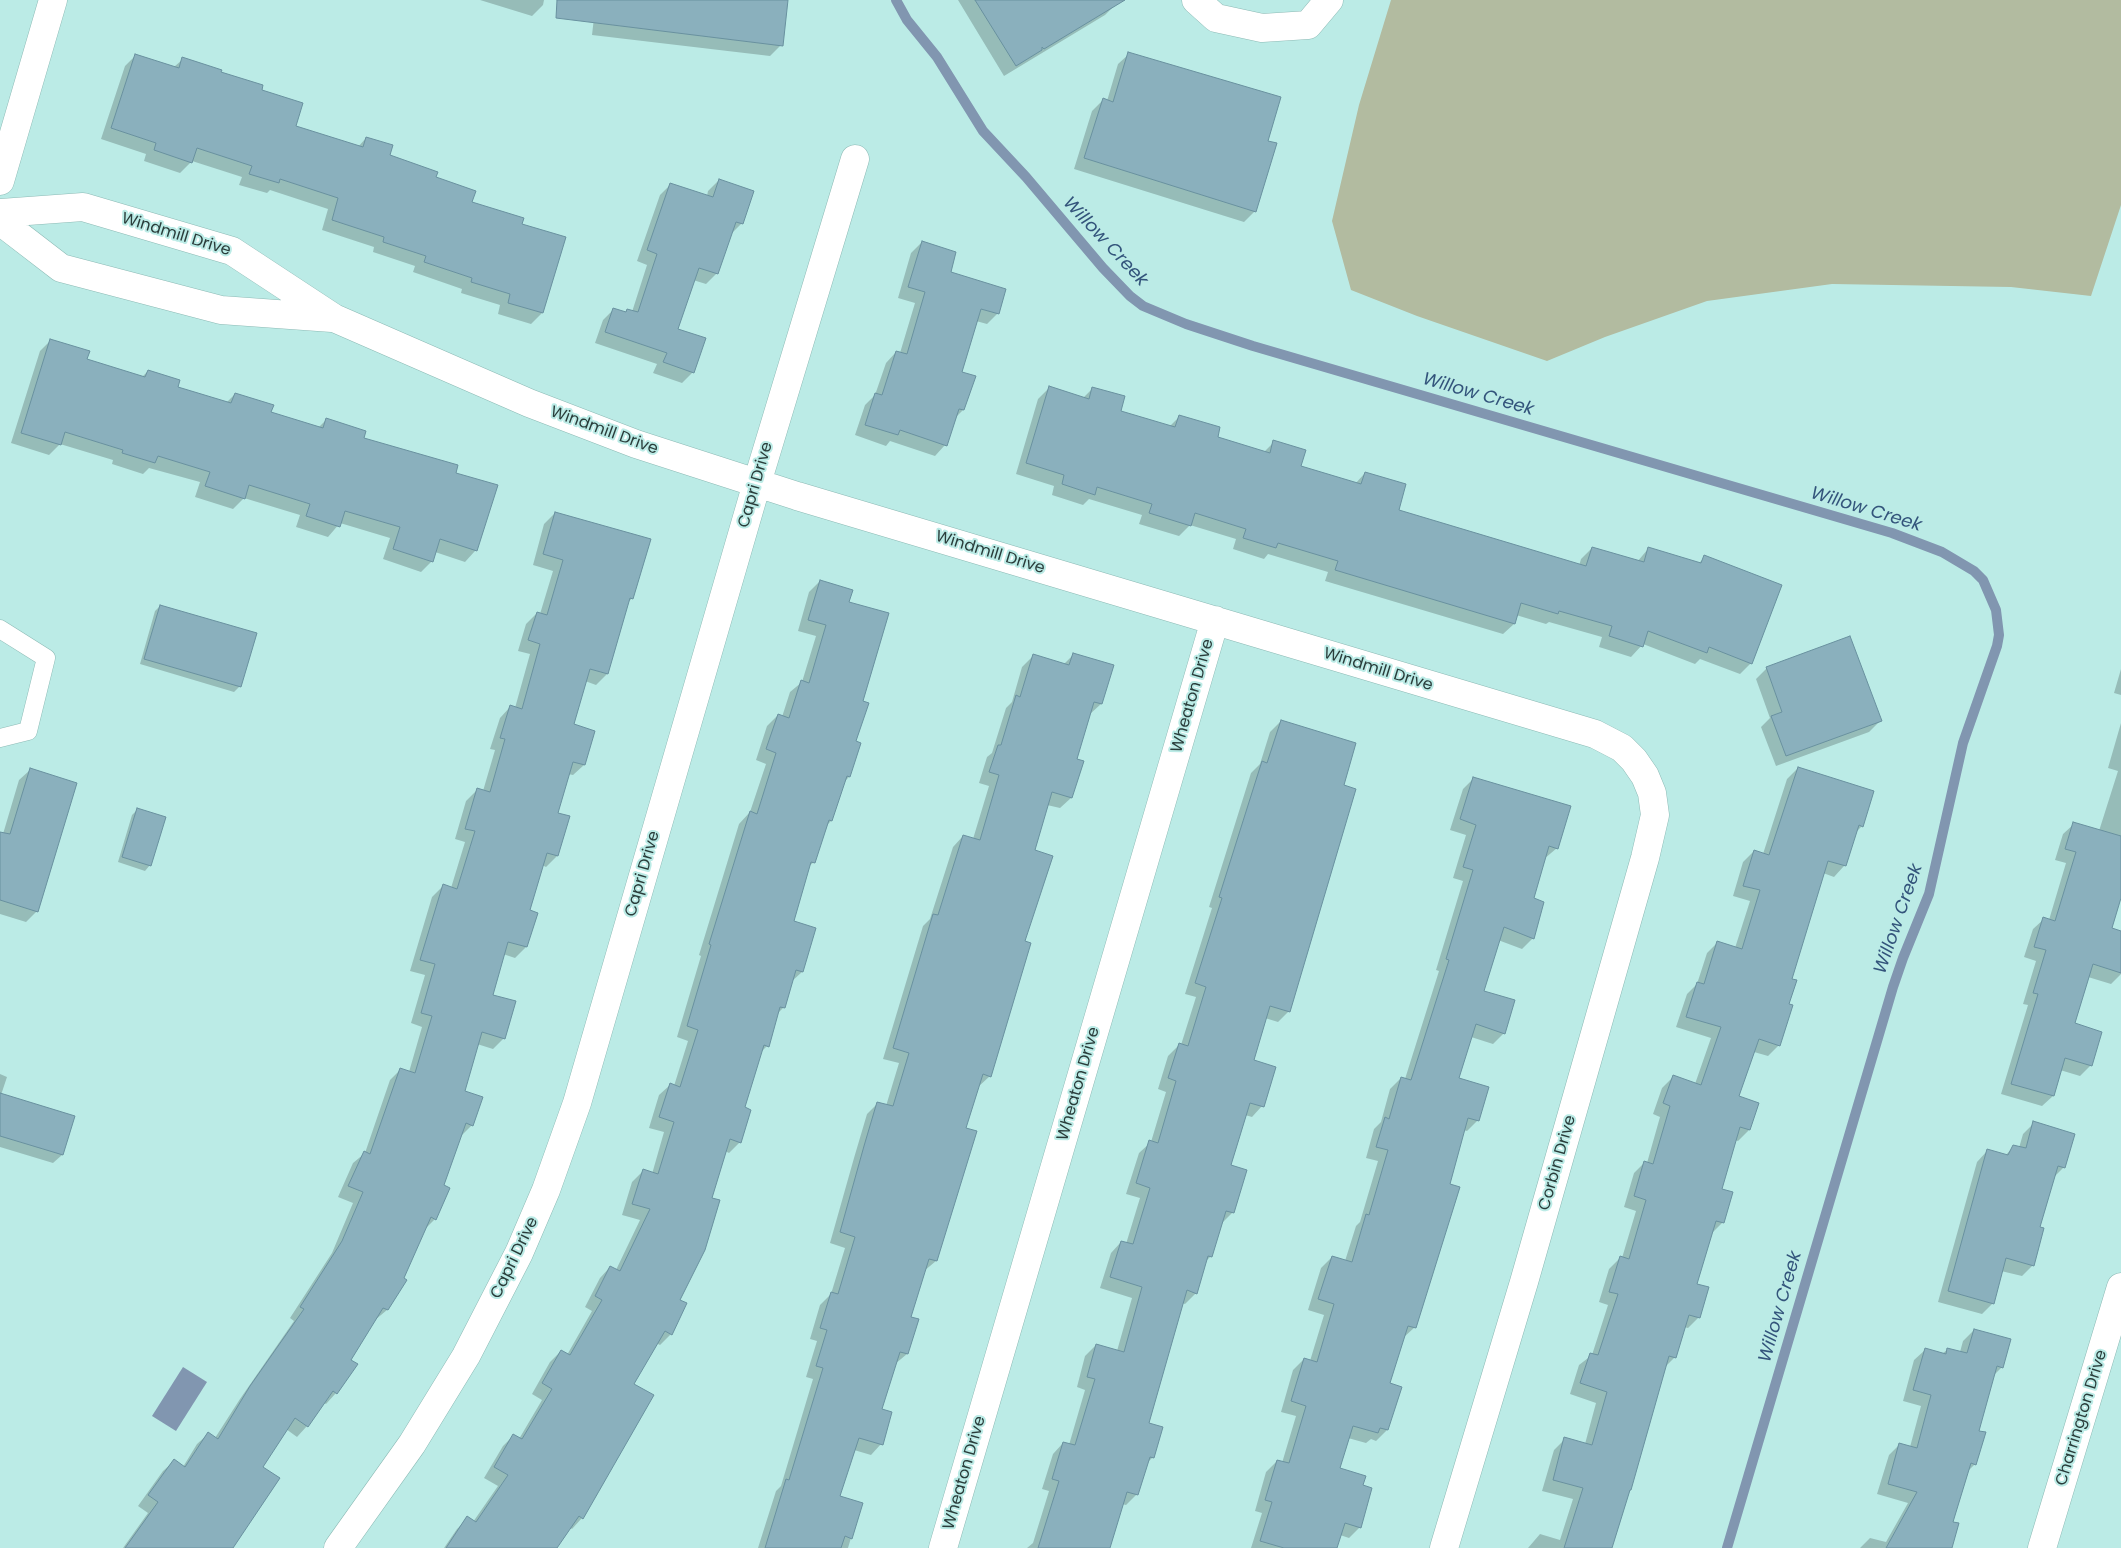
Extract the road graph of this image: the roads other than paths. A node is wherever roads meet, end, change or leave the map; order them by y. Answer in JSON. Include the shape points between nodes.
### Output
{"nodes":[{"id":1,"x":53,"y":0,"type":"edge"},
{"id":2,"x":1196,"y":0,"type":"edge"},
{"id":3,"x":1329,"y":0,"type":"edge"},
{"id":4,"x":855,"y":159,"type":"dead end"},
{"id":5,"x":0,"y":181,"type":"edge"},
{"id":6,"x":0,"y":213,"type":"edge"},
{"id":7,"x":0,"y":221,"type":"edge"},
{"id":8,"x":334,"y":318,"type":"junction"},
{"id":9,"x":757,"y":483,"type":"junction"},
{"id":10,"x":1215,"y":620,"type":"junction"},
{"id":11,"x":0,"y":629,"type":"edge"},
{"id":12,"x":0,"y":738,"type":"edge"},
{"id":13,"x":1645,"y":776,"type":"joint"},
{"id":14,"x":2121,"y":1287,"type":"edge"},
{"id":15,"x":338,"y":1548,"type":"edge"},
{"id":16,"x":943,"y":1548,"type":"edge"},
{"id":17,"x":1444,"y":1548,"type":"edge"},
{"id":18,"x":2042,"y":1548,"type":"edge"}],
"edges":[{"from":1,"to":5,"type":"street"},
{"from":2,"to":3,"type":"street","via":[[1216,18],[1262,28],[1308,26]]},
{"from":4,"to":9,"type":"street","name":"Capri Drive"},
{"from":6,"to":8,"type":"street","name":"Windmill Drive","via":[[83,207],[232,251]]},
{"from":7,"to":8,"type":"street","name":"Windmill Drive","via":[[61,268],[221,310]]},
{"from":8,"to":9,"type":"street","name":"Windmill Drive","via":[[529,403],[636,444]]},
{"from":9,"to":10,"type":"street","name":"Windmill Drive"},
{"from":9,"to":15,"type":"street","name":"Capri Drive","via":[[577,1103],[546,1190],[519,1253],[466,1356],[412,1444]]},
{"from":10,"to":13,"type":"street","name":"Windmill Drive","via":[[1596,734],[1622,748]]},
{"from":10,"to":16,"type":"street","name":"Wheaton Drive"},
{"from":11,"to":12,"type":"lane","via":[[46,658],[28,731]]},
{"from":13,"to":17,"type":"street","name":"Corbin Drive","via":[[1652,793],[1655,815],[1645,858]]},
{"from":14,"to":18,"type":"street","name":"Charrington Drive"}]}
